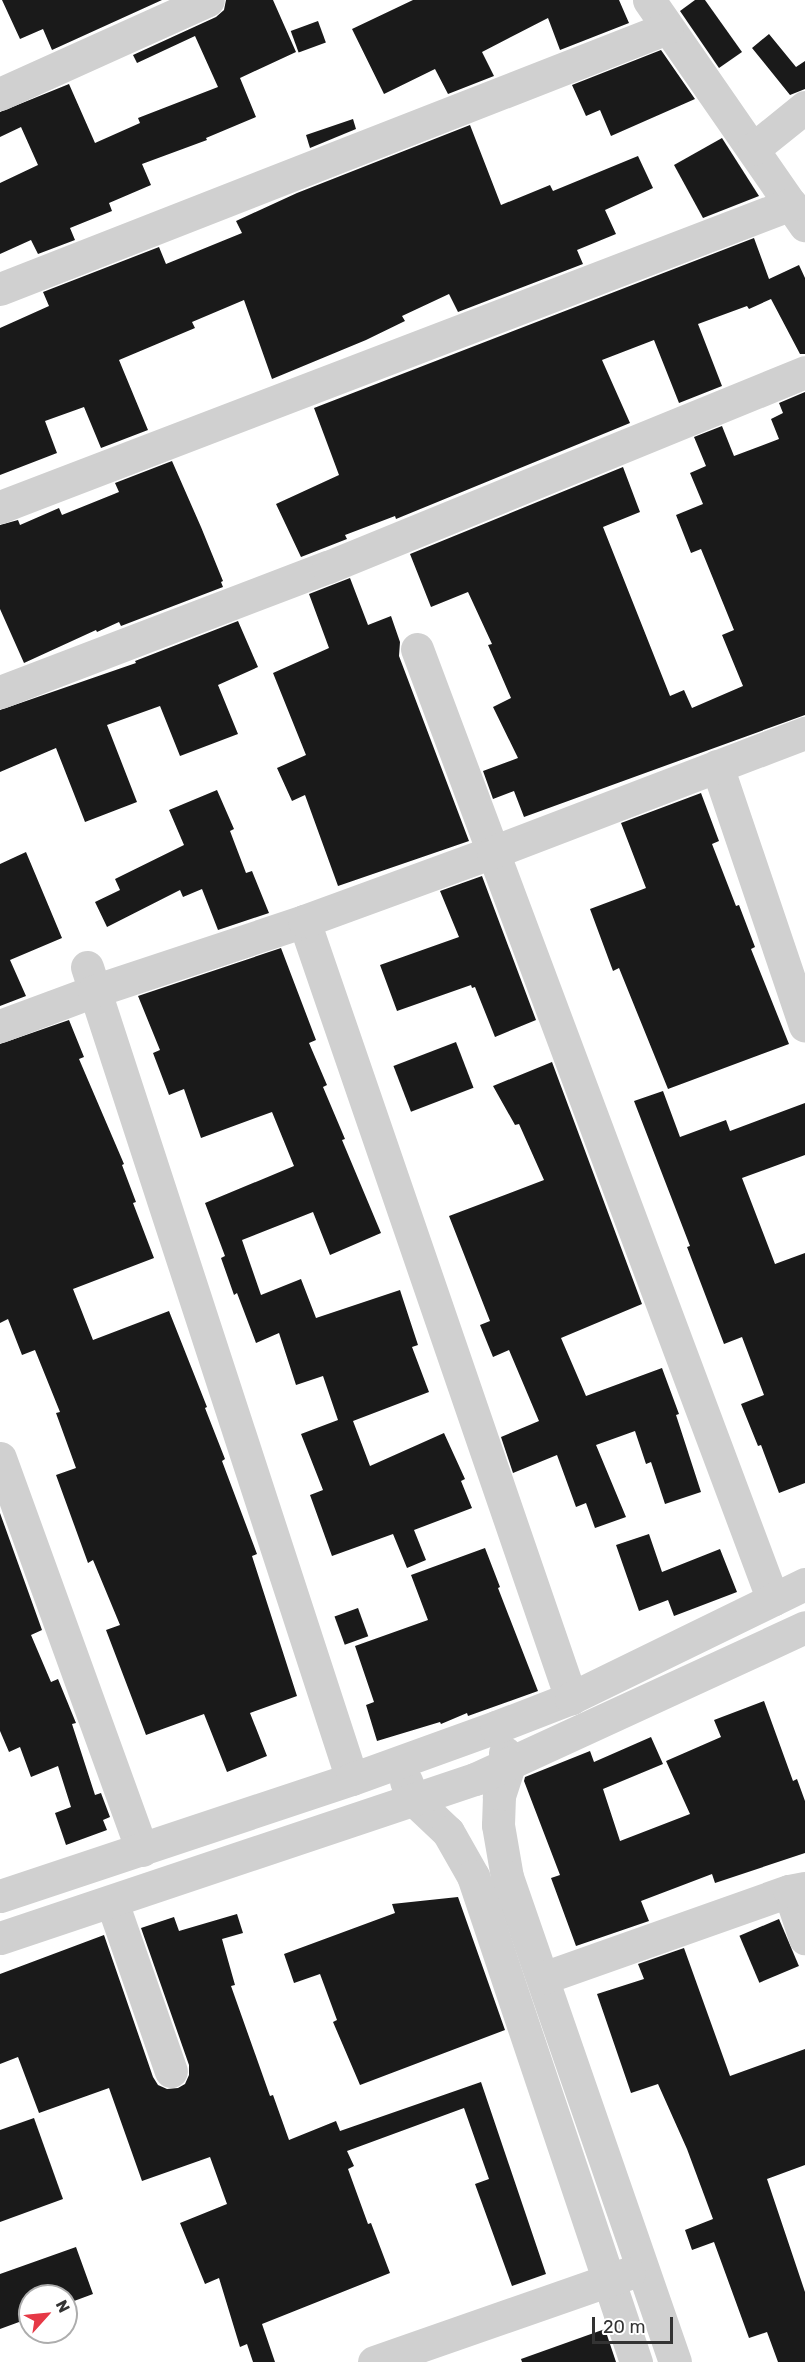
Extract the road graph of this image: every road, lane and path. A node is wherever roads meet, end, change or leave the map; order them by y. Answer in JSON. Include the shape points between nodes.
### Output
{"nodes":[{"id":1,"x":208,"y":0,"type":"edge"},
{"id":2,"x":649,"y":0,"type":"edge"},
{"id":3,"x":667,"y":28,"type":"junction"},
{"id":4,"x":0,"y":94,"type":"edge"},
{"id":5,"x":805,"y":107,"type":"edge"},
{"id":6,"x":753,"y":149,"type":"junction"},
{"id":7,"x":798,"y":215,"type":"edge"},
{"id":8,"x":0,"y":289,"type":"edge"},
{"id":9,"x":805,"y":372,"type":"edge"},
{"id":10,"x":0,"y":507,"type":"edge"},
{"id":11,"x":417,"y":649,"type":"dead end"},
{"id":12,"x":0,"y":692,"type":"edge"},
{"id":13,"x":805,"y":733,"type":"edge"},
{"id":14,"x":717,"y":766,"type":"junction"},
{"id":15,"x":493,"y":852,"type":"junction"},
{"id":16,"x":304,"y":921,"type":"junction"},
{"id":17,"x":90,"y":979,"type":"junction"},
{"id":18,"x":0,"y":1026,"type":"edge"},
{"id":19,"x":805,"y":1026,"type":"edge"},
{"id":20,"x":0,"y":1458,"type":"edge"},
{"id":21,"x":805,"y":1584,"type":"edge"},
{"id":22,"x":773,"y":1600,"type":"junction"},
{"id":23,"x":805,"y":1627,"type":"edge"},
{"id":24,"x":571,"y":1698,"type":"junction"},
{"id":25,"x":495,"y":1727,"type":"junction"},
{"id":26,"x":399,"y":1762,"type":"junction"},
{"id":27,"x":509,"y":1766,"type":"junction"},
{"id":28,"x":352,"y":1779,"type":"junction"},
{"id":29,"x":412,"y":1799,"type":"junction"},
{"id":30,"x":142,"y":1850,"type":"junction"},
{"id":31,"x":797,"y":1890,"type":"edge"},
{"id":32,"x":0,"y":1896,"type":"edge"},
{"id":33,"x":112,"y":1902,"type":"junction"},
{"id":34,"x":0,"y":1938,"type":"edge"},
{"id":35,"x":805,"y":1938,"type":"edge"},
{"id":36,"x":543,"y":1978,"type":"junction"},
{"id":37,"x":171,"y":2071,"type":"dead end"},
{"id":38,"x":642,"y":2269,"type":"junction"},
{"id":39,"x":609,"y":2280,"type":"junction"},
{"id":40,"x":374,"y":2362,"type":"edge"},
{"id":41,"x":636,"y":2362,"type":"edge"},
{"id":42,"x":675,"y":2362,"type":"edge"}],
"edges":[{"from":1,"to":4,"type":"street"},
{"from":2,"to":3,"type":"street"},
{"from":3,"to":6,"type":"street"},
{"from":3,"to":8,"type":"street"},
{"from":5,"to":6,"type":"street"},
{"from":6,"to":7,"type":"street"},
{"from":7,"to":10,"type":"street"},
{"from":9,"to":12,"type":"street","via":[[327,567]]},
{"from":11,"to":15,"type":"street"},
{"from":13,"to":14,"type":"street"},
{"from":14,"to":15,"type":"street"},
{"from":14,"to":19,"type":"street"},
{"from":15,"to":16,"type":"street"},
{"from":15,"to":22,"type":"street"},
{"from":16,"to":17,"type":"street"},
{"from":16,"to":24,"type":"street"},
{"from":17,"to":18,"type":"street"},
{"from":17,"to":28,"type":"street"},
{"from":20,"to":30,"type":"street"},
{"from":21,"to":22,"type":"street"},
{"from":22,"to":24,"type":"street"},
{"from":23,"to":27,"type":"street"},
{"from":24,"to":25,"type":"street"},
{"from":25,"to":26,"type":"street"},
{"from":25,"to":27,"type":"street"},
{"from":26,"to":28,"type":"street"},
{"from":26,"to":29,"type":"street"},
{"from":27,"to":29,"type":"street"},
{"from":27,"to":36,"type":"street","via":[[499,1796],[498,1825],[507,1877]]},
{"from":28,"to":30,"type":"street"},
{"from":29,"to":33,"type":"street"},
{"from":29,"to":39,"type":"street","via":[[448,1832],[473,1876]]},
{"from":30,"to":32,"type":"street"},
{"from":31,"to":35,"type":"street"},
{"from":31,"to":36,"type":"street"},
{"from":33,"to":34,"type":"street"},
{"from":33,"to":37,"type":"street"},
{"from":36,"to":38,"type":"street"},
{"from":38,"to":39,"type":"street"},
{"from":38,"to":42,"type":"street"},
{"from":39,"to":40,"type":"street"},
{"from":39,"to":41,"type":"street"}]}
